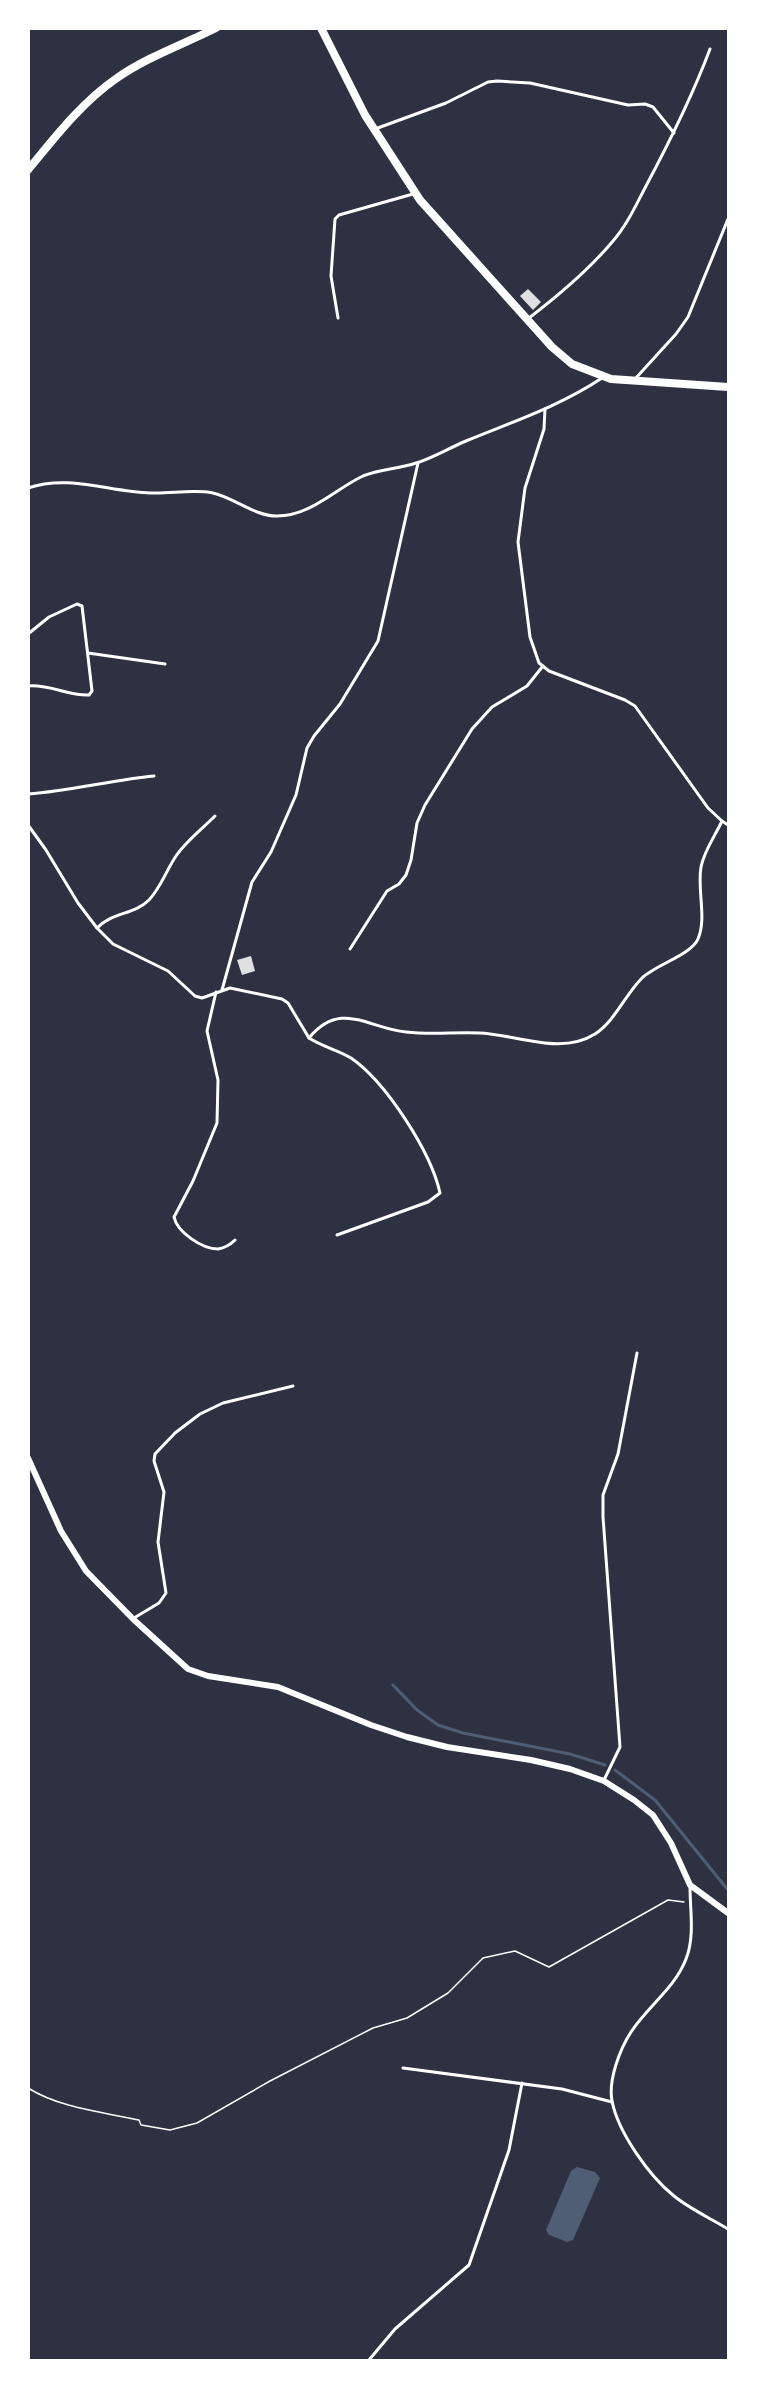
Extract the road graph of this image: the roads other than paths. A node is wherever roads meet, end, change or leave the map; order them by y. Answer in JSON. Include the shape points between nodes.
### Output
{"nodes":[{"id":1,"x":216,"y":28,"type":"edge"},
{"id":2,"x":321,"y":28,"type":"edge"},
{"id":3,"x":710,"y":49,"type":"dead end"},
{"id":4,"x":374,"y":130,"type":"junction"},
{"id":5,"x":674,"y":133,"type":"junction"},
{"id":6,"x":28,"y":170,"type":"edge"},
{"id":7,"x":415,"y":193,"type":"junction"},
{"id":8,"x":729,"y":219,"type":"edge"},
{"id":9,"x":338,"y":318,"type":"dead end"},
{"id":10,"x":527,"y":320,"type":"junction"},
{"id":11,"x":604,"y":377,"type":"junction"},
{"id":12,"x":634,"y":380,"type":"junction"},
{"id":13,"x":729,"y":387,"type":"edge"},
{"id":14,"x":545,"y":409,"type":"junction"},
{"id":15,"x":418,"y":463,"type":"junction"},
{"id":16,"x":28,"y":488,"type":"edge"},
{"id":17,"x":28,"y":634,"type":"edge"},
{"id":18,"x":88,"y":653,"type":"junction"},
{"id":19,"x":165,"y":664,"type":"dead end"},
{"id":20,"x":543,"y":666,"type":"junction"},
{"id":21,"x":28,"y":686,"type":"edge"},
{"id":22,"x":154,"y":776,"type":"dead end"},
{"id":23,"x":28,"y":794,"type":"edge"},
{"id":24,"x":215,"y":816,"type":"dead end"},
{"id":25,"x":722,"y":821,"type":"junction"},
{"id":26,"x":28,"y":825,"type":"edge"},
{"id":27,"x":729,"y":825,"type":"edge"},
{"id":28,"x":97,"y":928,"type":"junction"},
{"id":29,"x":350,"y":949,"type":"dead end"},
{"id":30,"x":222,"y":990,"type":"junction"},
{"id":31,"x":216,"y":992,"type":"junction"},
{"id":32,"x":309,"y":1038,"type":"junction"},
{"id":33,"x":337,"y":1235,"type":"dead end"},
{"id":34,"x":235,"y":1240,"type":"dead end"},
{"id":35,"x":637,"y":1353,"type":"dead end"},
{"id":36,"x":293,"y":1386,"type":"dead end"},
{"id":37,"x":28,"y":1458,"type":"edge"},
{"id":38,"x":133,"y":1619,"type":"junction"},
{"id":39,"x":604,"y":1781,"type":"junction"},
{"id":40,"x":690,"y":1885,"type":"junction"},
{"id":41,"x":729,"y":1913,"type":"edge"},
{"id":42,"x":403,"y":2068,"type":"dead end"},
{"id":43,"x":522,"y":2083,"type":"junction"},
{"id":44,"x":612,"y":2102,"type":"junction"},
{"id":45,"x":729,"y":2229,"type":"edge"},
{"id":46,"x":369,"y":2361,"type":"edge"}],
"edges":[{"from":1,"to":6,"type":"street","via":[[116,79],[78,111]]},
{"from":2,"to":4,"type":"street"},
{"from":3,"to":5,"type":"lane"},
{"from":4,"to":5,"type":"lane","via":[[497,81],[530,83],[628,105],[645,104],[653,107]]},
{"from":4,"to":7,"type":"street"},
{"from":5,"to":10,"type":"lane","via":[[614,241]]},
{"from":7,"to":9,"type":"lane","via":[[335,219],[331,276]]},
{"from":7,"to":10,"type":"street"},
{"from":8,"to":12,"type":"lane","via":[[688,317]]},
{"from":10,"to":11,"type":"street","via":[[572,364]]},
{"from":11,"to":12,"type":"street"},
{"from":11,"to":14,"type":"lane"},
{"from":12,"to":13,"type":"street"},
{"from":14,"to":15,"type":"lane"},
{"from":14,"to":20,"type":"lane","via":[[544,429],[525,488],[518,543],[530,637],[534,654]]},
{"from":15,"to":16,"type":"lane","via":[[361,477],[314,506],[276,516],[204,492],[149,493],[65,482]]},
{"from":15,"to":30,"type":"lane","via":[[378,641],[340,704],[307,748],[296,795],[249,892]]},
{"from":17,"to":18,"type":"lane","via":[[49,616],[77,604],[84,614]]},
{"from":18,"to":19,"type":"lane"},
{"from":18,"to":21,"type":"lane","via":[[92,691],[89,695]]},
{"from":20,"to":25,"type":"lane","via":[[635,706],[708,808]]},
{"from":20,"to":29,"type":"lane","via":[[527,686],[492,707],[472,729],[424,805],[405,875],[387,891]]},
{"from":22,"to":23,"type":"lane"},
{"from":24,"to":28,"type":"lane","via":[[176,856],[147,901]]},
{"from":25,"to":27,"type":"lane"},
{"from":25,"to":32,"type":"lane","via":[[701,866],[697,940],[641,979],[595,1033],[580,1040],[551,1044],[505,1035],[402,1032],[341,1018],[327,1022]]},
{"from":26,"to":28,"type":"lane"},
{"from":28,"to":31,"type":"lane","via":[[113,944],[168,971],[195,996],[202,998]]},
{"from":30,"to":31,"type":"lane"},
{"from":30,"to":32,"type":"lane","via":[[230,988],[282,999]]},
{"from":31,"to":34,"type":"lane","via":[[207,1031],[218,1080],[217,1123],[174,1217],[185,1233],[212,1248],[220,1249]]},
{"from":32,"to":33,"type":"lane","via":[[351,1059],[386,1092],[416,1137],[440,1193],[428,1202]]},
{"from":35,"to":39,"type":"lane","via":[[618,1454],[603,1495],[620,1747]]},
{"from":36,"to":38,"type":"lane","via":[[224,1403],[200,1414],[175,1432],[155,1454],[164,1492],[158,1542],[166,1593],[159,1603]]},
{"from":37,"to":38,"type":"street","via":[[76,1557]]},
{"from":38,"to":39,"type":"street","via":[[197,1673],[278,1687],[407,1737],[560,1766]]},
{"from":39,"to":40,"type":"street","via":[[653,1815]]},
{"from":40,"to":41,"type":"street"},
{"from":40,"to":44,"type":"lane","via":[[691,1943],[687,1957],[672,1983],[631,2033],[615,2074]]},
{"from":42,"to":43,"type":"lane"},
{"from":43,"to":44,"type":"lane"},
{"from":43,"to":46,"type":"lane","via":[[509,2150],[469,2265],[395,2329]]},
{"from":44,"to":45,"type":"lane","via":[[623,2130],[654,2176],[672,2195]]}]}
